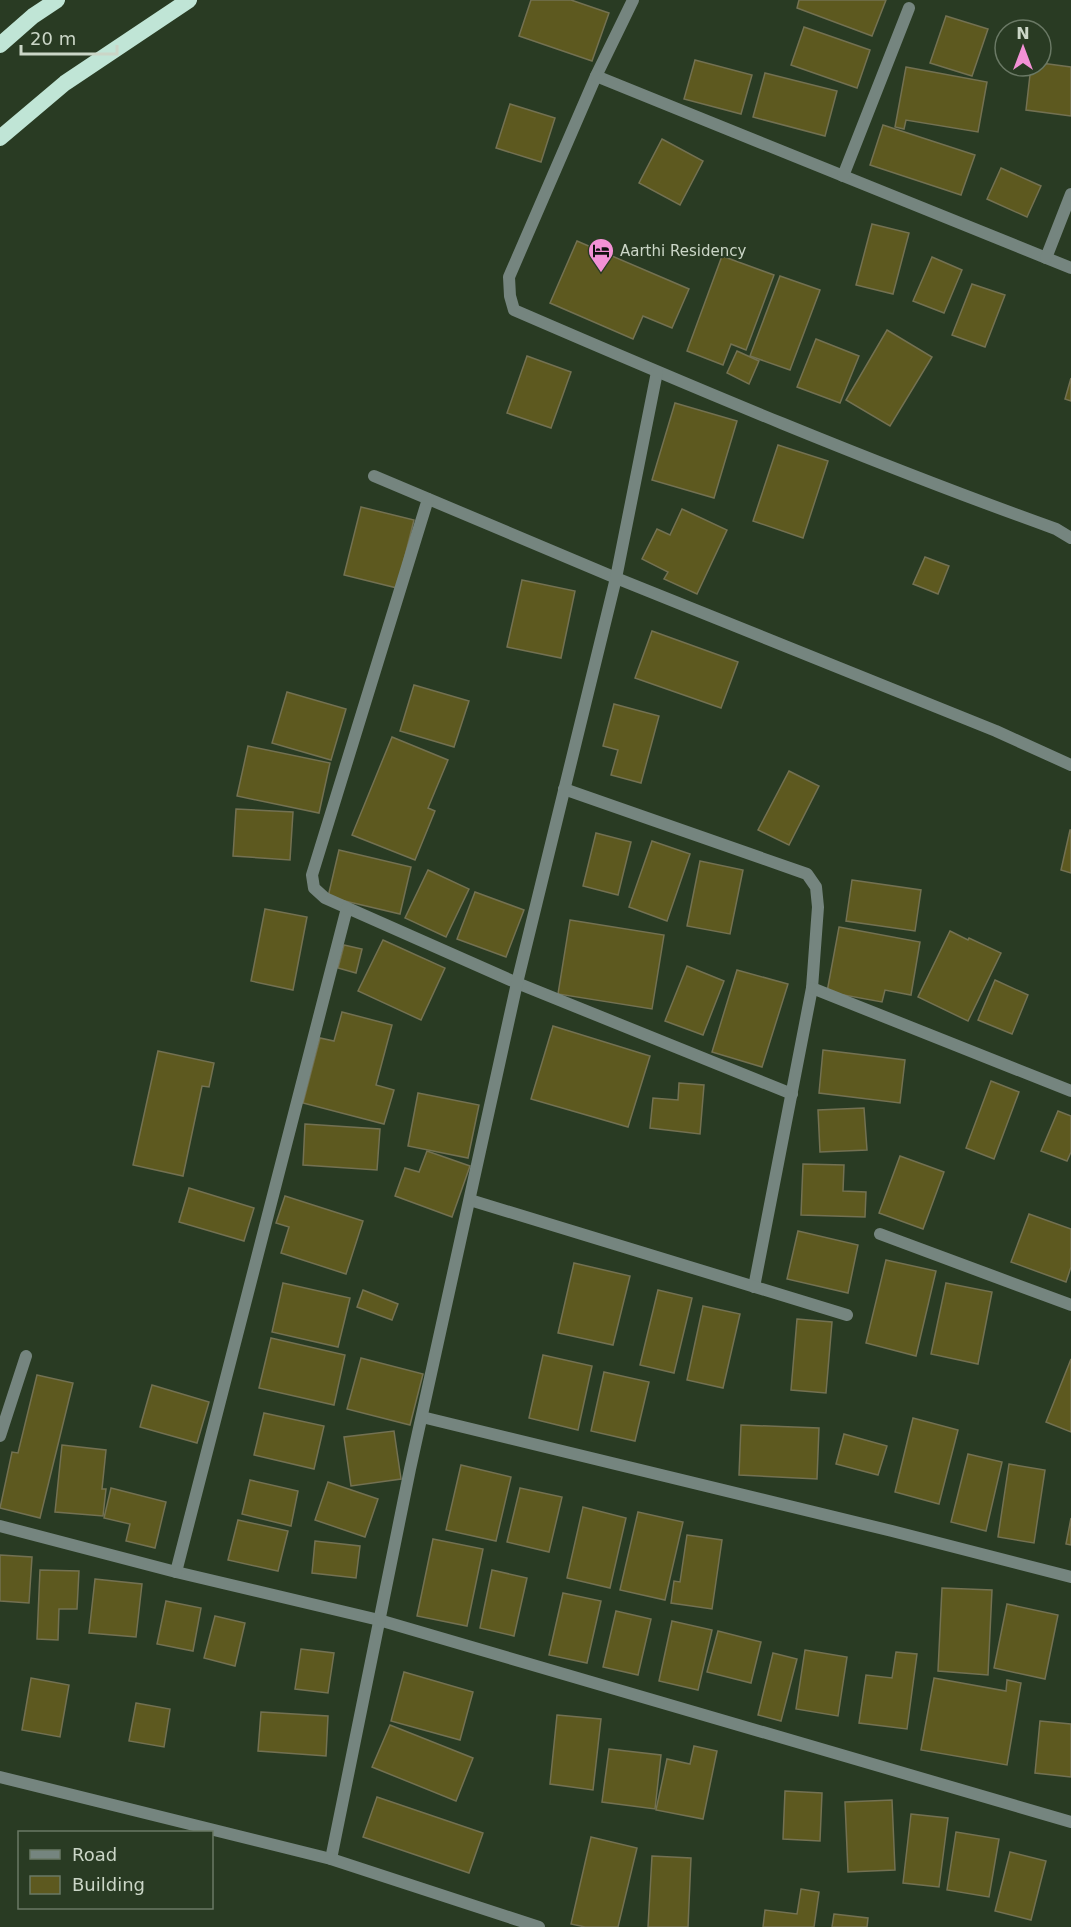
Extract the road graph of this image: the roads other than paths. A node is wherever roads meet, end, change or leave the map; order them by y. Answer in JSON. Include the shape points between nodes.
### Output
{"nodes":[{"id":1,"x":57,"y":0,"type":"edge"},
{"id":2,"x":189,"y":0,"type":"edge"},
{"id":3,"x":633,"y":0,"type":"edge"},
{"id":4,"x":909,"y":8,"type":"dead end"},
{"id":5,"x":0,"y":45,"type":"edge"},
{"id":6,"x":596,"y":76,"type":"junction"},
{"id":7,"x":0,"y":138,"type":"edge"},
{"id":8,"x":843,"y":176,"type":"junction"},
{"id":9,"x":1071,"y":194,"type":"edge"},
{"id":10,"x":1046,"y":258,"type":"junction"},
{"id":11,"x":1071,"y":268,"type":"edge"},
{"id":12,"x":657,"y":372,"type":"junction"},
{"id":13,"x":374,"y":476,"type":"dead end"},
{"id":14,"x":429,"y":499,"type":"junction"},
{"id":15,"x":1071,"y":538,"type":"edge"},
{"id":16,"x":616,"y":578,"type":"junction"},
{"id":17,"x":1071,"y":765,"type":"edge"},
{"id":18,"x":564,"y":789,"type":"junction"},
{"id":19,"x":347,"y":908,"type":"junction"},
{"id":20,"x":517,"y":983,"type":"junction"},
{"id":21,"x":812,"y":988,"type":"junction"},
{"id":22,"x":1071,"y":1091,"type":"edge"},
{"id":23,"x":792,"y":1094,"type":"junction"},
{"id":24,"x":470,"y":1200,"type":"junction"},
{"id":25,"x":880,"y":1234,"type":"dead end"},
{"id":26,"x":754,"y":1287,"type":"junction"},
{"id":27,"x":1071,"y":1305,"type":"edge"},
{"id":28,"x":847,"y":1315,"type":"dead end"},
{"id":29,"x":26,"y":1356,"type":"dead end"},
{"id":30,"x":422,"y":1417,"type":"junction"},
{"id":31,"x":0,"y":1436,"type":"edge"},
{"id":32,"x":0,"y":1526,"type":"edge"},
{"id":33,"x":176,"y":1572,"type":"junction"},
{"id":34,"x":1071,"y":1577,"type":"edge"},
{"id":35,"x":379,"y":1620,"type":"junction"},
{"id":36,"x":0,"y":1777,"type":"edge"},
{"id":37,"x":1071,"y":1822,"type":"edge"},
{"id":38,"x":331,"y":1859,"type":"junction"},
{"id":39,"x":539,"y":1927,"type":"edge"}],
"edges":[{"from":1,"to":5,"type":"highway"},
{"from":2,"to":7,"type":"highway","via":[[65,83]]},
{"from":3,"to":6,"type":"street"},
{"from":4,"to":8,"type":"street"},
{"from":6,"to":8,"type":"street"},
{"from":6,"to":12,"type":"street","via":[[508,277],[510,296],[514,310]]},
{"from":8,"to":10,"type":"street"},
{"from":9,"to":10,"type":"street"},
{"from":10,"to":11,"type":"street"},
{"from":12,"to":15,"type":"street"},
{"from":12,"to":16,"type":"street"},
{"from":13,"to":14,"type":"street"},
{"from":14,"to":16,"type":"street"},
{"from":14,"to":19,"type":"street","via":[[312,875],[314,888]]},
{"from":16,"to":17,"type":"street"},
{"from":16,"to":18,"type":"street"},
{"from":18,"to":20,"type":"street"},
{"from":18,"to":21,"type":"street","via":[[807,874],[816,888],[818,907]]},
{"from":19,"to":20,"type":"street"},
{"from":19,"to":33,"type":"street"},
{"from":20,"to":23,"type":"street"},
{"from":20,"to":24,"type":"street"},
{"from":21,"to":22,"type":"street"},
{"from":21,"to":23,"type":"street"},
{"from":23,"to":26,"type":"street"},
{"from":24,"to":26,"type":"street"},
{"from":24,"to":30,"type":"street"},
{"from":25,"to":27,"type":"street"},
{"from":26,"to":28,"type":"street"},
{"from":29,"to":31,"type":"street"},
{"from":30,"to":34,"type":"street"},
{"from":30,"to":35,"type":"street"},
{"from":32,"to":33,"type":"street"},
{"from":33,"to":35,"type":"street"},
{"from":35,"to":37,"type":"street"},
{"from":35,"to":38,"type":"street"},
{"from":36,"to":38,"type":"street"},
{"from":38,"to":39,"type":"street"}]}
